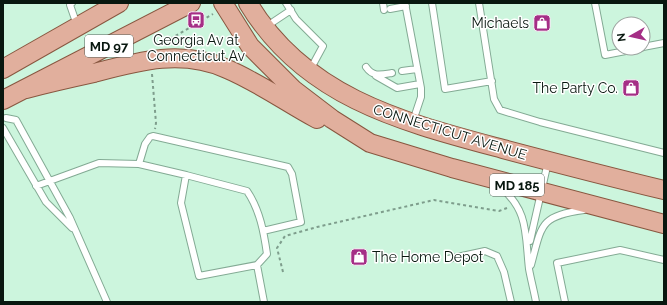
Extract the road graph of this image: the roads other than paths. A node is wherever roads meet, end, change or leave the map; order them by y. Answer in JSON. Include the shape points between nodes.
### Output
{"nodes":[{"id":1,"x":72,"y":3,"type":"edge"},
{"id":2,"x":119,"y":3,"type":"edge"},
{"id":3,"x":191,"y":3,"type":"edge"},
{"id":4,"x":223,"y":3,"type":"edge"},
{"id":5,"x":248,"y":3,"type":"edge"},
{"id":6,"x":286,"y":3,"type":"edge"},
{"id":7,"x":432,"y":3,"type":"edge"},
{"id":8,"x":479,"y":3,"type":"edge"},
{"id":9,"x":595,"y":3,"type":"edge"},
{"id":10,"x":406,"y":5,"type":"edge"},
{"id":11,"x":386,"y":7,"type":"edge"},
{"id":12,"x":290,"y":10,"type":"junction"},
{"id":13,"x":77,"y":27,"type":"junction"},
{"id":14,"x":264,"y":27,"type":"junction"},
{"id":15,"x":664,"y":43,"type":"edge"},
{"id":16,"x":651,"y":46,"type":"edge"},
{"id":17,"x":611,"y":55,"type":"edge"},
{"id":18,"x":366,"y":67,"type":"dead end"},
{"id":19,"x":417,"y":68,"type":"junction"},
{"id":20,"x":3,"y":69,"type":"edge"},
{"id":21,"x":309,"y":71,"type":"junction"},
{"id":22,"x":402,"y":71,"type":"dead end"},
{"id":23,"x":392,"y":73,"type":"dead end"},
{"id":24,"x":376,"y":76,"type":"junction"},
{"id":25,"x":492,"y":81,"type":"junction"},
{"id":26,"x":420,"y":84,"type":"junction"},
{"id":27,"x":26,"y":89,"type":"junction"},
{"id":28,"x":3,"y":100,"type":"edge"},
{"id":29,"x":4,"y":116,"type":"edge"},
{"id":30,"x":413,"y":122,"type":"junction"},
{"id":31,"x":3,"y":127,"type":"edge"},
{"id":32,"x":370,"y":142,"type":"junction"},
{"id":33,"x":664,"y":153,"type":"edge"},
{"id":34,"x":548,"y":161,"type":"junction"},
{"id":35,"x":140,"y":164,"type":"junction"},
{"id":36,"x":186,"y":175,"type":"junction"},
{"id":37,"x":487,"y":178,"type":"junction"},
{"id":38,"x":50,"y":180,"type":"junction"},
{"id":39,"x":36,"y":186,"type":"junction"},
{"id":40,"x":664,"y":190,"type":"edge"},
{"id":41,"x":540,"y":192,"type":"junction"},
{"id":42,"x":599,"y":208,"type":"junction"},
{"id":43,"x":664,"y":224,"type":"edge"},
{"id":44,"x":73,"y":229,"type":"junction"},
{"id":45,"x":263,"y":231,"type":"junction"},
{"id":46,"x":448,"y":259,"type":"dead end"},
{"id":47,"x":664,"y":260,"type":"edge"},
{"id":48,"x":257,"y":265,"type":"junction"},
{"id":49,"x":530,"y":270,"type":"junction"},
{"id":50,"x":106,"y":302,"type":"edge"},
{"id":51,"x":264,"y":302,"type":"edge"},
{"id":52,"x":511,"y":302,"type":"edge"},
{"id":53,"x":536,"y":302,"type":"edge"},
{"id":54,"x":565,"y":302,"type":"edge"}],
"edges":[{"from":1,"to":13,"type":"lane","via":[[70,5]]},
{"from":2,"to":13,"type":"main road","number":"MD 97","via":[[101,8]]},
{"from":3,"to":27,"type":"main road","number":"MD 97"},
{"from":4,"to":32,"type":"main road","number":"MD 185","via":[[250,46],[289,86],[332,119]]},
{"from":5,"to":14,"type":"main road","name":"CONNECTICUT AVENUE","number":"MD 185"},
{"from":6,"to":12,"type":"lane"},
{"from":7,"to":25,"type":"lane","via":[[445,89]]},
{"from":8,"to":25,"type":"lane"},
{"from":9,"to":17,"type":"lane","via":[[605,56]]},
{"from":10,"to":11,"type":"lane"},
{"from":10,"to":19,"type":"lane"},
{"from":12,"to":14,"type":"lane"},
{"from":12,"to":21,"type":"lane","via":[[323,46]]},
{"from":13,"to":20,"type":"main road","number":"MD 97"},
{"from":14,"to":21,"type":"main road","name":"CONNECTICUT AVENUE","number":"MD 185"},
{"from":15,"to":16,"type":"lane"},
{"from":18,"to":24,"type":"lane"},
{"from":19,"to":22,"type":"lane"},
{"from":19,"to":26,"type":"lane"},
{"from":21,"to":30,"type":"main road","name":"CONNECTICUT AVENUE","number":"MD 185","via":[[362,104]]},
{"from":23,"to":24,"type":"lane"},
{"from":24,"to":26,"type":"lane","via":[[397,88]]},
{"from":25,"to":33,"type":"lane","via":[[500,110]]},
{"from":26,"to":30,"type":"lane","via":[[420,97]]},
{"from":27,"to":28,"type":"main road","number":"MD 97"},
{"from":27,"to":32,"type":"main road","via":[[141,61],[169,57],[201,60],[227,69],[335,128]]},
{"from":29,"to":31,"type":"lane"},
{"from":29,"to":38,"type":"lane","via":[[16,120]]},
{"from":30,"to":34,"type":"main road","name":"CONNECTICUT AVENUE","number":"MD 185"},
{"from":31,"to":39,"type":"lane"},
{"from":32,"to":37,"type":"main road","number":"MD 185"},
{"from":34,"to":40,"type":"main road","name":"CONNECTICUT AVENUE","number":"MD 185"},
{"from":34,"to":41,"type":"lane"},
{"from":35,"to":36,"type":"lane"},
{"from":35,"to":38,"type":"lane","via":[[92,165]]},
{"from":35,"to":45,"type":"lane","via":[[145,144],[153,136],[288,167],[292,174],[301,222]]},
{"from":36,"to":45,"type":"lane","via":[[247,191],[253,200]]},
{"from":36,"to":48,"type":"lane","via":[[181,203],[199,276]]},
{"from":37,"to":41,"type":"main road","number":"MD 185"},
{"from":37,"to":49,"type":"lane","via":[[510,195],[520,210],[525,224]]},
{"from":38,"to":39,"type":"lane"},
{"from":38,"to":44,"type":"lane"},
{"from":39,"to":44,"type":"lane","via":[[46,202]]},
{"from":41,"to":42,"type":"main road","number":"MD 185"},
{"from":41,"to":49,"type":"lane","via":[[531,234]]},
{"from":42,"to":43,"type":"main road","number":"MD 185"},
{"from":42,"to":49,"type":"lane","via":[[563,213],[546,222]]},
{"from":44,"to":50,"type":"lane"},
{"from":45,"to":48,"type":"lane","via":[[267,254]]},
{"from":46,"to":52,"type":"lane","via":[[485,251],[497,256],[504,272]]},
{"from":47,"to":54,"type":"lane","via":[[620,250],[557,263]]},
{"from":48,"to":51,"type":"lane"},
{"from":49,"to":53,"type":"lane"}]}
